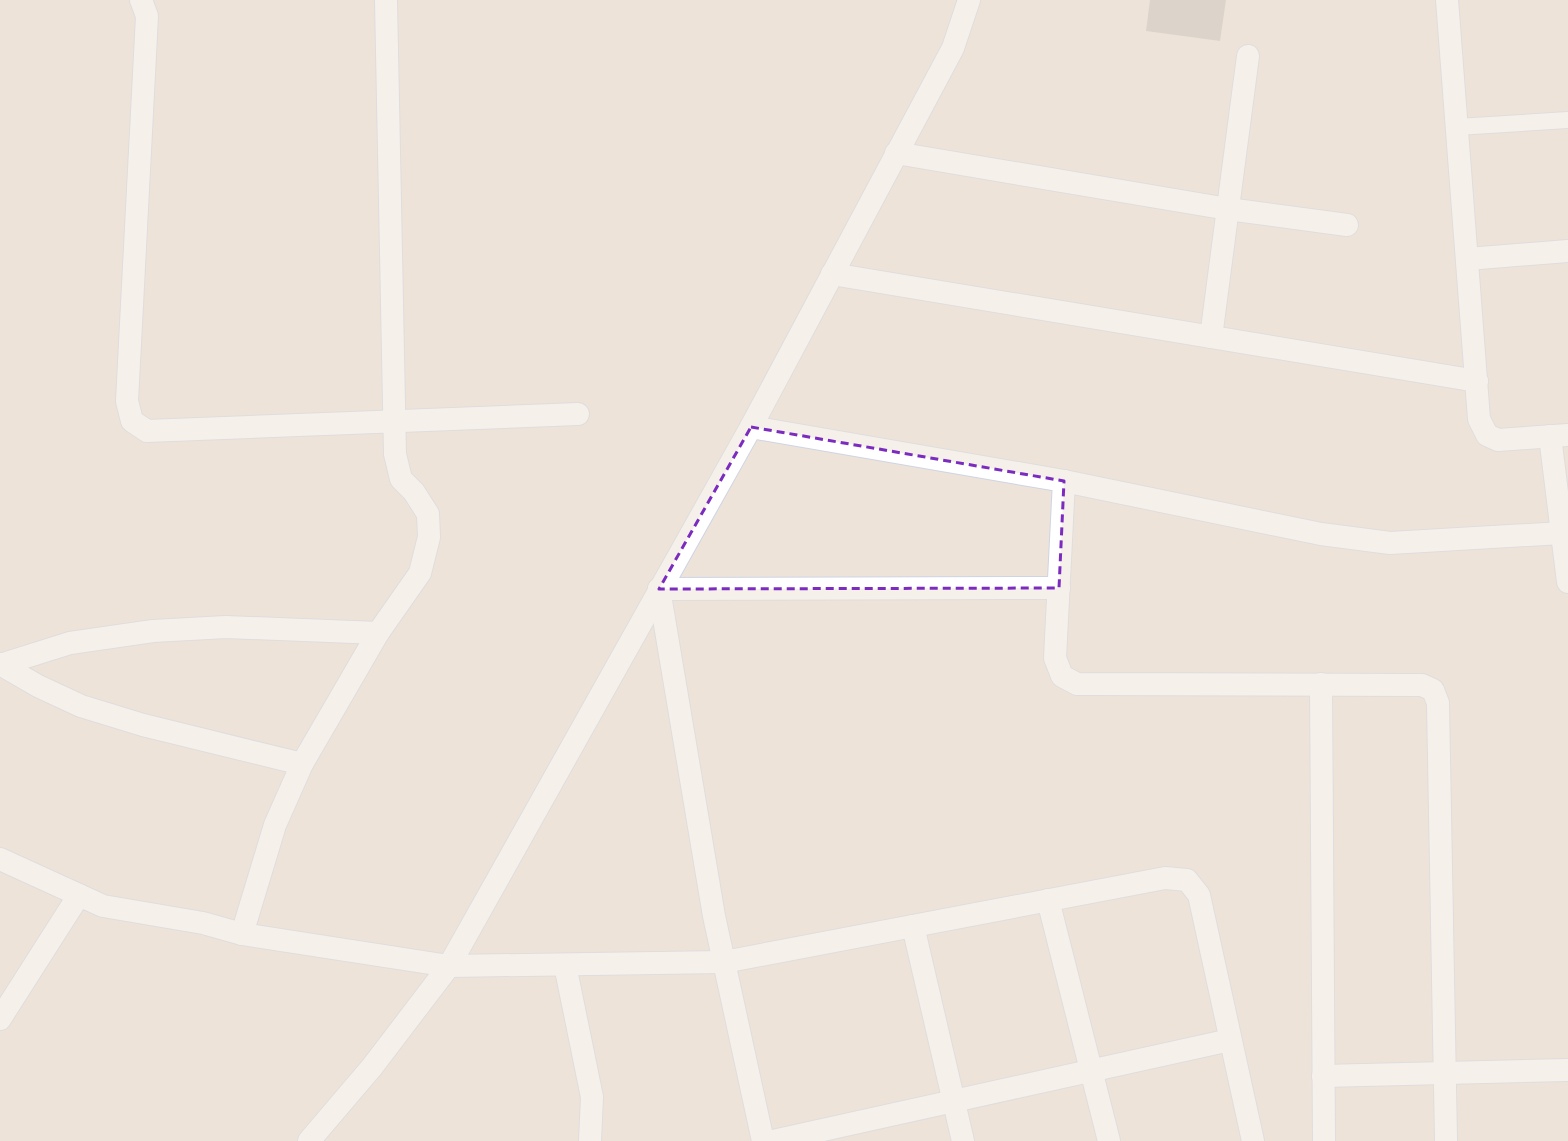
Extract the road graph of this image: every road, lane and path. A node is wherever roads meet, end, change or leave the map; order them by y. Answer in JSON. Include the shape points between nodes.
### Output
{"nodes":[{"id":1,"x":141,"y":0,"type":"edge"},
{"id":2,"x":386,"y":0,"type":"edge"},
{"id":3,"x":969,"y":0,"type":"edge"},
{"id":4,"x":1447,"y":0,"type":"edge"},
{"id":5,"x":1248,"y":56,"type":"dead end"},
{"id":6,"x":1568,"y":120,"type":"edge"},
{"id":7,"x":1457,"y":127,"type":"junction"},
{"id":8,"x":896,"y":153,"type":"junction"},
{"id":9,"x":1228,"y":209,"type":"junction"},
{"id":10,"x":1347,"y":225,"type":"dead end"},
{"id":11,"x":1568,"y":251,"type":"edge"},
{"id":12,"x":1467,"y":259,"type":"junction"},
{"id":13,"x":832,"y":274,"type":"junction"},
{"id":14,"x":1211,"y":337,"type":"junction"},
{"id":15,"x":1477,"y":381,"type":"junction"},
{"id":16,"x":578,"y":414,"type":"dead end"},
{"id":17,"x":395,"y":421,"type":"junction"},
{"id":18,"x":751,"y":427,"type":"junction"},
{"id":19,"x":1559,"y":436,"type":"edge"},
{"id":20,"x":1064,"y":480,"type":"junction"},
{"id":21,"x":1562,"y":533,"type":"junction"},
{"id":22,"x":1568,"y":582,"type":"edge"},
{"id":23,"x":1059,"y":588,"type":"junction"},
{"id":24,"x":659,"y":589,"type":"junction"},
{"id":25,"x":378,"y":633,"type":"junction"},
{"id":26,"x":0,"y":665,"type":"edge"},
{"id":27,"x":1321,"y":684,"type":"junction"},
{"id":28,"x":302,"y":764,"type":"junction"},
{"id":29,"x":0,"y":859,"type":"edge"},
{"id":30,"x":79,"y":895,"type":"junction"},
{"id":31,"x":1048,"y":900,"type":"junction"},
{"id":32,"x":913,"y":926,"type":"junction"},
{"id":33,"x":242,"y":934,"type":"junction"},
{"id":34,"x":724,"y":962,"type":"junction"},
{"id":35,"x":566,"y":965,"type":"junction"},
{"id":36,"x":449,"y":966,"type":"junction"},
{"id":37,"x":0,"y":1019,"type":"edge"},
{"id":38,"x":1230,"y":1040,"type":"junction"},
{"id":39,"x":1091,"y":1070,"type":"junction"},
{"id":40,"x":1568,"y":1070,"type":"edge"},
{"id":41,"x":1444,"y":1073,"type":"junction"},
{"id":42,"x":1323,"y":1076,"type":"junction"},
{"id":43,"x":953,"y":1101,"type":"junction"},
{"id":44,"x":309,"y":1141,"type":"edge"},
{"id":45,"x":590,"y":1141,"type":"edge"},
{"id":46,"x":762,"y":1141,"type":"edge"},
{"id":47,"x":773,"y":1141,"type":"edge"},
{"id":48,"x":962,"y":1141,"type":"edge"},
{"id":49,"x":1109,"y":1141,"type":"edge"},
{"id":50,"x":1253,"y":1141,"type":"edge"},
{"id":51,"x":1324,"y":1141,"type":"edge"},
{"id":52,"x":1446,"y":1141,"type":"edge"}],
"edges":[{"from":1,"to":17,"type":"street","via":[[147,16],[127,401],[132,421],[147,431]]},
{"from":2,"to":17,"type":"street"},
{"from":3,"to":8,"type":"street","via":[[953,48]]},
{"from":4,"to":7,"type":"street"},
{"from":5,"to":9,"type":"street"},
{"from":6,"to":7,"type":"lane"},
{"from":7,"to":12,"type":"street"},
{"from":8,"to":9,"type":"street"},
{"from":8,"to":13,"type":"street"},
{"from":9,"to":10,"type":"street"},
{"from":9,"to":14,"type":"street"},
{"from":11,"to":12,"type":"street"},
{"from":12,"to":15,"type":"street"},
{"from":13,"to":14,"type":"street"},
{"from":13,"to":18,"type":"street"},
{"from":14,"to":15,"type":"street"},
{"from":15,"to":19,"type":"street","via":[[1479,420],[1487,435],[1498,440]]},
{"from":16,"to":17,"type":"street"},
{"from":17,"to":25,"type":"street","via":[[395,454],[401,479],[414,492],[428,514],[429,537],[420,573]]},
{"from":18,"to":20,"type":"street"},
{"from":18,"to":24,"type":"street"},
{"from":19,"to":21,"type":"street"},
{"from":20,"to":21,"type":"street","via":[[1321,534],[1390,543]]},
{"from":20,"to":23,"type":"street"},
{"from":21,"to":22,"type":"street"},
{"from":23,"to":24,"type":"street"},
{"from":23,"to":27,"type":"street","via":[[1055,658],[1062,676],[1077,684]]},
{"from":24,"to":34,"type":"street"},
{"from":24,"to":36,"type":"street"},
{"from":25,"to":26,"type":"street","via":[[226,627],[153,631],[70,643]]},
{"from":25,"to":28,"type":"street"},
{"from":26,"to":28,"type":"street","via":[[81,706]]},
{"from":27,"to":41,"type":"street","via":[[1422,685],[1433,690],[1438,702]]},
{"from":27,"to":42,"type":"street"},
{"from":28,"to":33,"type":"street","via":[[275,825]]},
{"from":29,"to":30,"type":"street"},
{"from":30,"to":33,"type":"street","via":[[103,906],[203,923]]},
{"from":30,"to":37,"type":"street"},
{"from":31,"to":32,"type":"street"},
{"from":31,"to":38,"type":"street","via":[[1166,878],[1187,880],[1199,895]]},
{"from":31,"to":39,"type":"street"},
{"from":32,"to":34,"type":"street"},
{"from":32,"to":43,"type":"street"},
{"from":33,"to":36,"type":"street"},
{"from":34,"to":35,"type":"street"},
{"from":34,"to":46,"type":"street"},
{"from":35,"to":36,"type":"street"},
{"from":35,"to":45,"type":"street","via":[[592,1097]]},
{"from":36,"to":44,"type":"street","via":[[372,1067]]},
{"from":38,"to":39,"type":"street"},
{"from":38,"to":50,"type":"street"},
{"from":39,"to":43,"type":"street"},
{"from":39,"to":49,"type":"street"},
{"from":40,"to":41,"type":"street"},
{"from":41,"to":42,"type":"street"},
{"from":41,"to":52,"type":"street"},
{"from":42,"to":51,"type":"street"},
{"from":43,"to":47,"type":"street"},
{"from":43,"to":48,"type":"street"}]}
